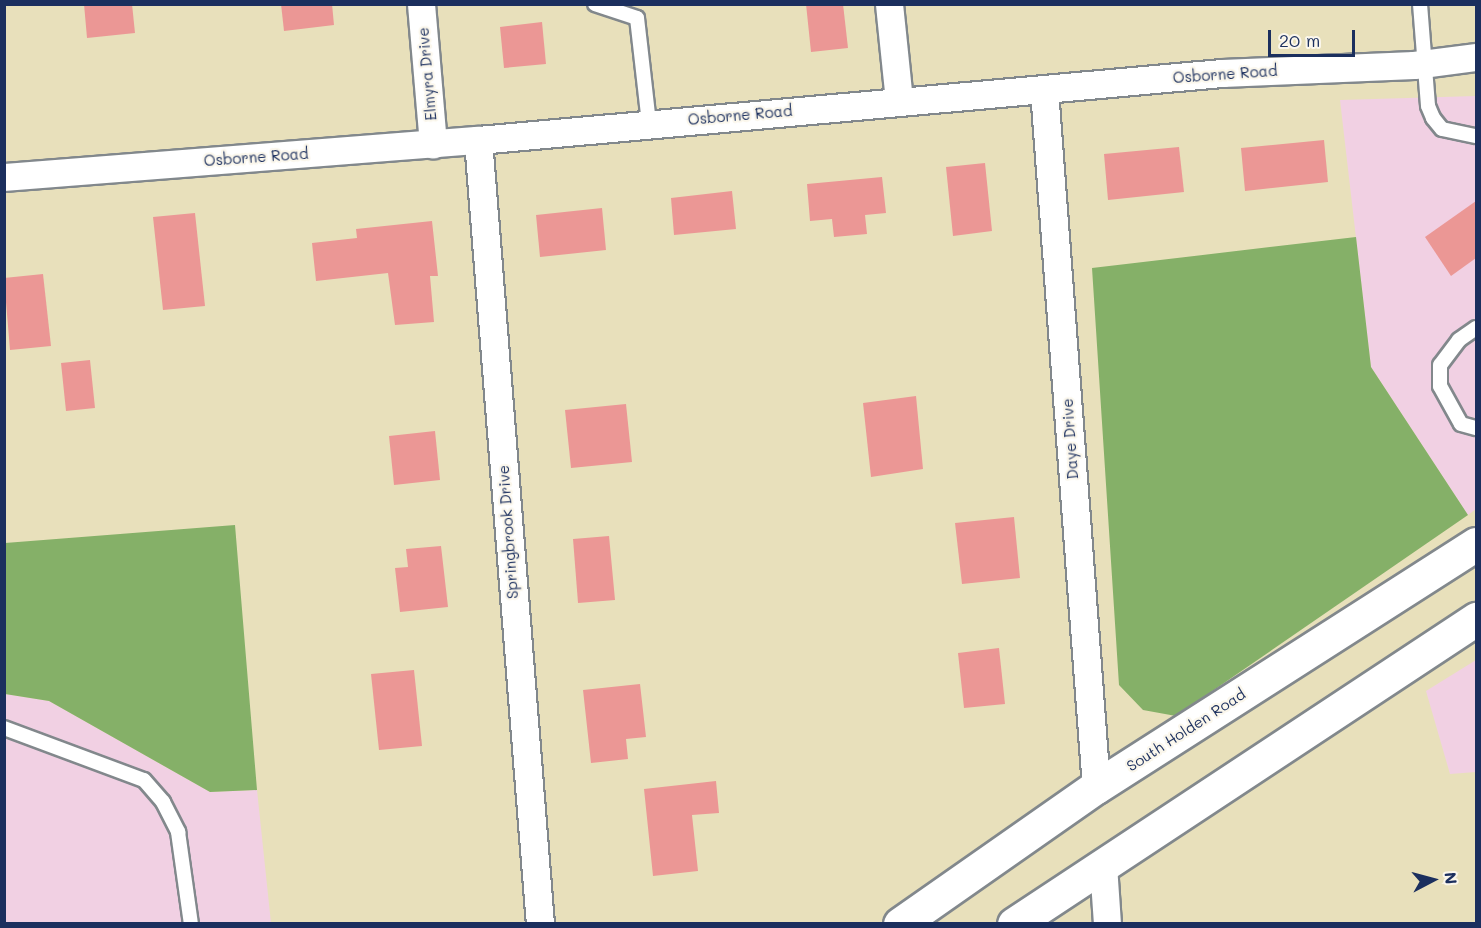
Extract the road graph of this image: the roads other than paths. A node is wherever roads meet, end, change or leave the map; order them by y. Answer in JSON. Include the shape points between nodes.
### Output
{"nodes":[{"id":1,"x":421,"y":4,"type":"edge"},
{"id":2,"x":595,"y":4,"type":"edge"},
{"id":3,"x":890,"y":4,"type":"edge"},
{"id":4,"x":1420,"y":4,"type":"edge"},
{"id":5,"x":1476,"y":57,"type":"edge"},
{"id":6,"x":1424,"y":64,"type":"junction"},
{"id":7,"x":1044,"y":90,"type":"junction"},
{"id":8,"x":899,"y":100,"type":"junction"},
{"id":9,"x":649,"y":124,"type":"junction"},
{"id":10,"x":1476,"y":136,"type":"edge"},
{"id":11,"x":478,"y":140,"type":"junction"},
{"id":12,"x":432,"y":144,"type":"junction"},
{"id":13,"x":4,"y":177,"type":"edge"},
{"id":14,"x":1476,"y":328,"type":"edge"},
{"id":15,"x":1476,"y":428,"type":"edge"},
{"id":16,"x":1476,"y":544,"type":"edge"},
{"id":17,"x":1476,"y":619,"type":"edge"},
{"id":18,"x":4,"y":728,"type":"edge"},
{"id":19,"x":1096,"y":788,"type":"junction"},
{"id":20,"x":1103,"y":865,"type":"junction"},
{"id":21,"x":191,"y":924,"type":"edge"},
{"id":22,"x":540,"y":924,"type":"edge"},
{"id":23,"x":900,"y":924,"type":"edge"},
{"id":24,"x":1014,"y":924,"type":"edge"},
{"id":25,"x":1107,"y":924,"type":"edge"}],
"edges":[{"from":1,"to":12,"type":"street","name":"Elmyra Drive"},
{"from":2,"to":9,"type":"lane","via":[[637,18]]},
{"from":3,"to":8,"type":"street"},
{"from":4,"to":6,"type":"lane"},
{"from":5,"to":6,"type":"street","name":"Osborne Road"},
{"from":6,"to":7,"type":"street","name":"Osborne Road","via":[[1222,73]]},
{"from":6,"to":10,"type":"lane","via":[[1433,118],[1442,129]]},
{"from":7,"to":8,"type":"street","name":"Osborne Road"},
{"from":7,"to":19,"type":"street","name":"Daye Drive"},
{"from":8,"to":9,"type":"street","name":"Osborne Road"},
{"from":9,"to":11,"type":"street","name":"Osborne Road"},
{"from":11,"to":12,"type":"street","name":"Osborne Road"},
{"from":11,"to":22,"type":"street","name":"Springbrook Drive"},
{"from":12,"to":13,"type":"street","name":"Osborne Road"},
{"from":14,"to":15,"type":"lane","via":[[1459,340],[1440,365],[1440,386],[1461,424]]},
{"from":16,"to":19,"type":"main road","name":"South Holden Road"},
{"from":17,"to":20,"type":"main road"},
{"from":18,"to":21,"type":"lane","via":[[144,780],[163,802],[178,832]]},
{"from":19,"to":23,"type":"main road","name":"South Holden Road"},
{"from":20,"to":24,"type":"main road"},
{"from":20,"to":25,"type":"street"}]}
